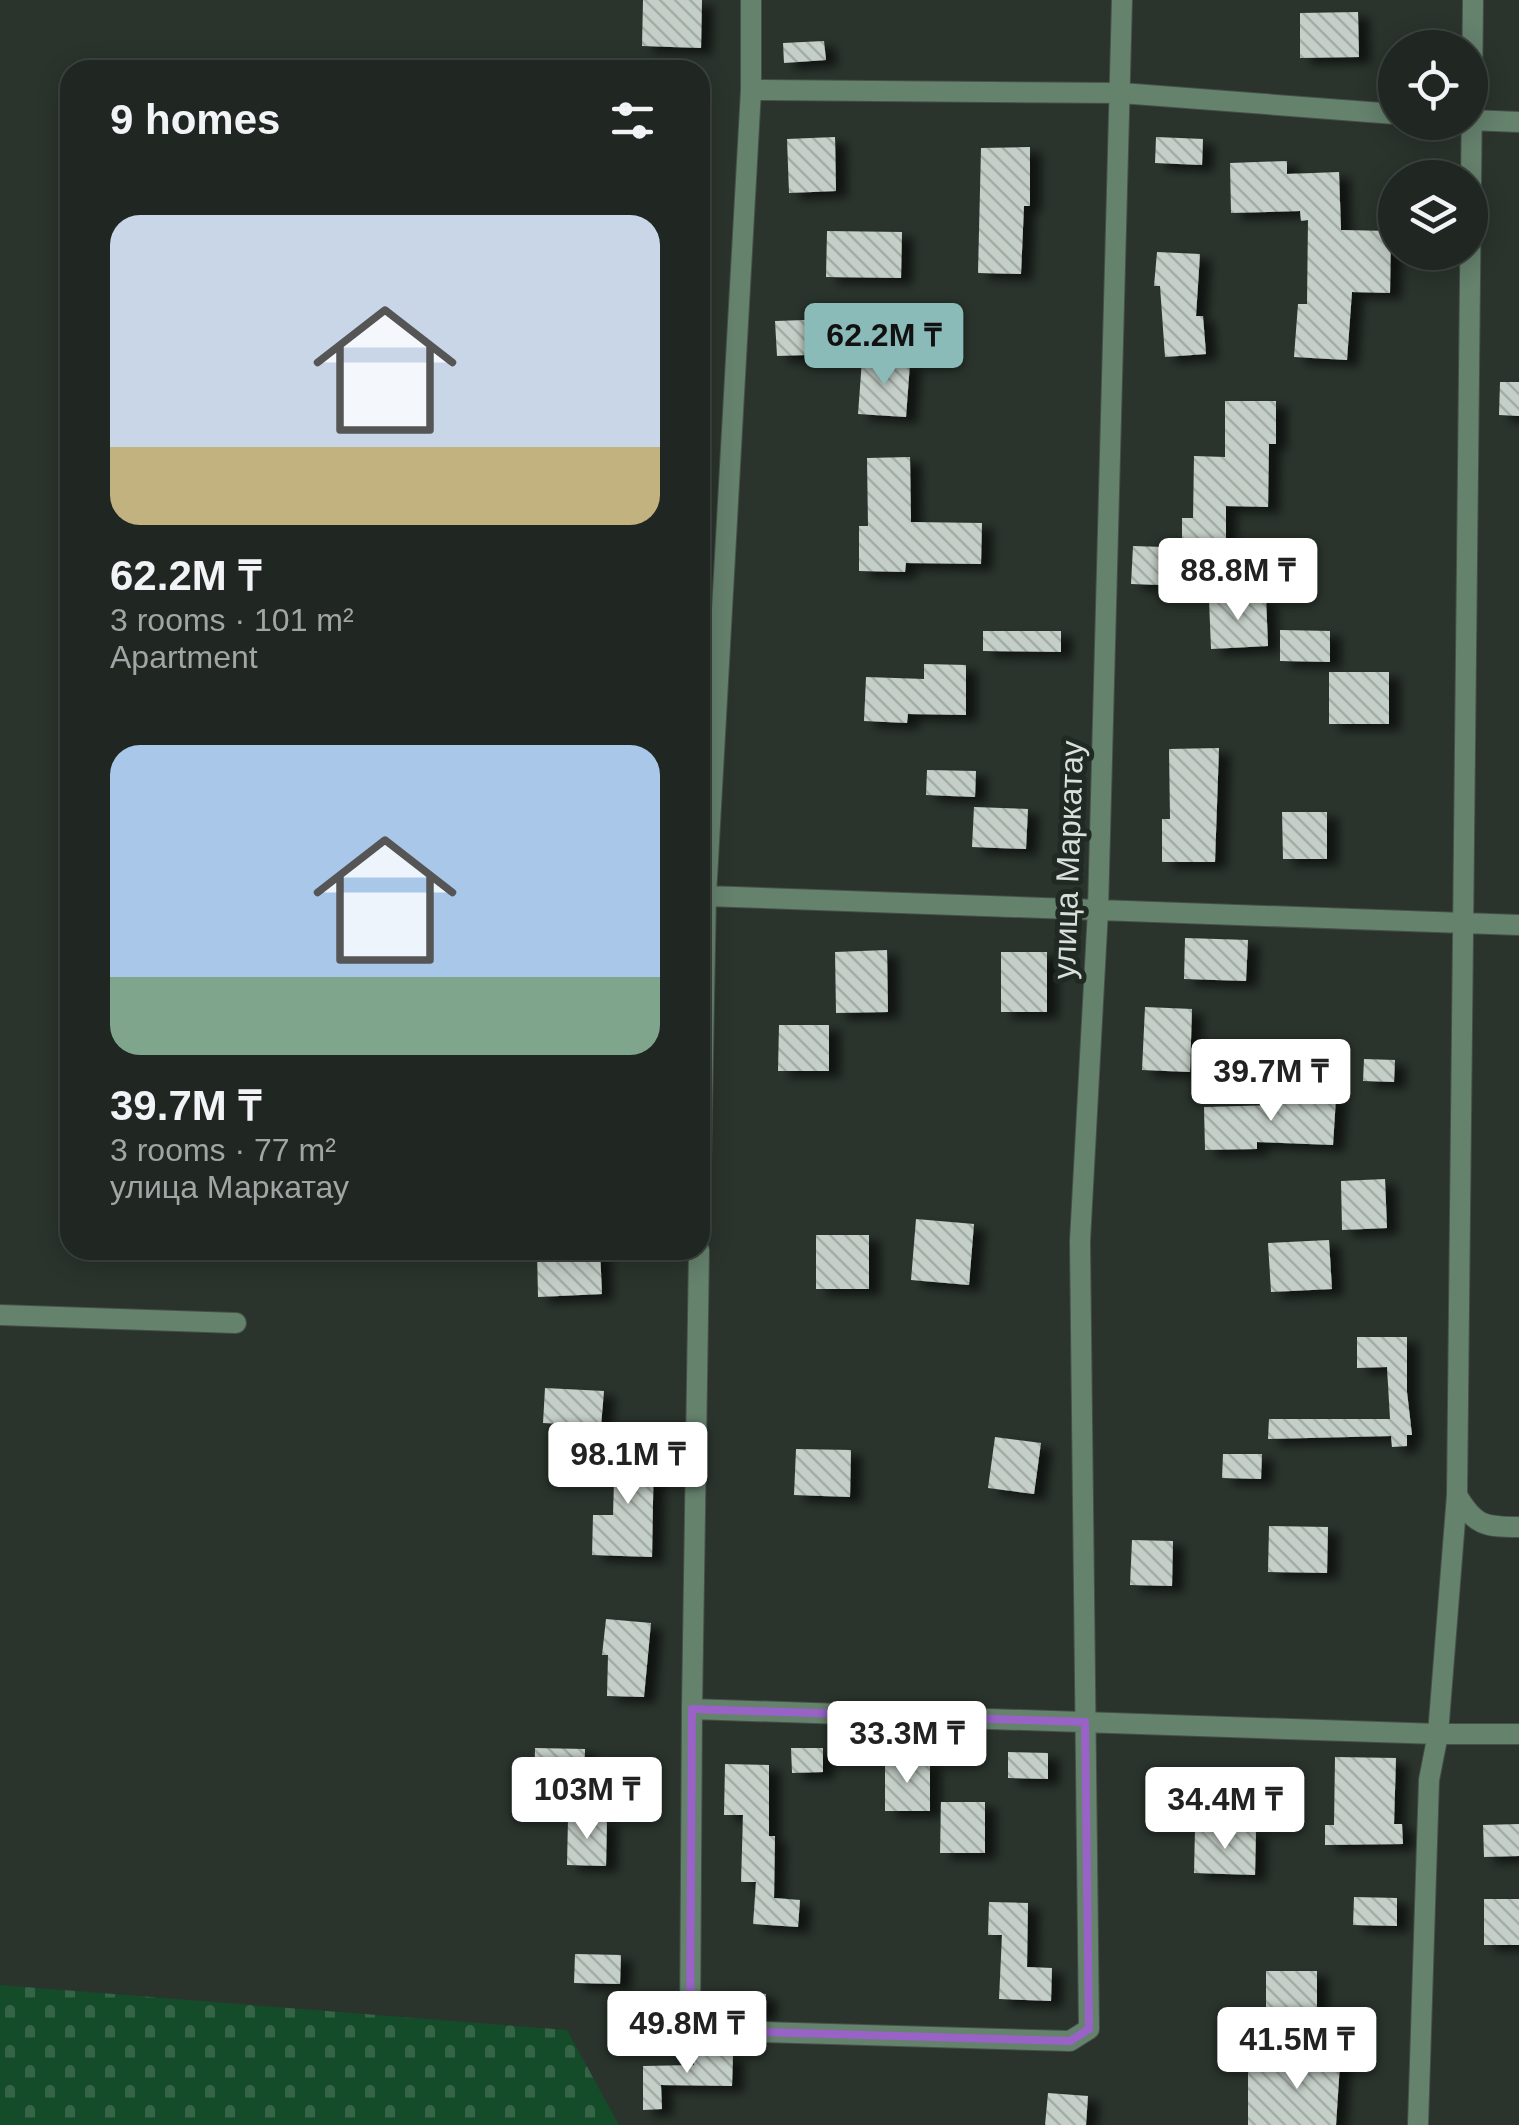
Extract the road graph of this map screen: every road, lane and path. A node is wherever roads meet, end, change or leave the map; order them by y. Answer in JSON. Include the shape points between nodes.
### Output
{"nodes":[{"id":1,"x":751,"y":0,"type":"edge"},
{"id":2,"x":1122,"y":0,"type":"edge"},
{"id":3,"x":1474,"y":0,"type":"edge"},
{"id":4,"x":1473,"y":30,"type":"edge"},
{"id":5,"x":751,"y":90,"type":"junction"},
{"id":6,"x":1121,"y":93,"type":"junction"},
{"id":7,"x":1378,"y":113,"type":"edge"},
{"id":8,"x":1488,"y":121,"type":"edge"},
{"id":9,"x":1519,"y":122,"type":"edge"},
{"id":10,"x":1471,"y":140,"type":"edge"},
{"id":11,"x":710,"y":824,"type":"edge"},
{"id":12,"x":710,"y":896,"type":"edge"},
{"id":13,"x":1098,"y":910,"type":"junction"},
{"id":14,"x":1463,"y":923,"type":"junction"},
{"id":15,"x":1519,"y":926,"type":"edge"},
{"id":16,"x":700,"y":1260,"type":"edge"},
{"id":17,"x":0,"y":1315,"type":"edge"},
{"id":18,"x":236,"y":1323,"type":"dead end"},
{"id":19,"x":1457,"y":1495,"type":"junction"},
{"id":20,"x":1519,"y":1527,"type":"edge"},
{"id":21,"x":692,"y":1708,"type":"junction"},
{"id":22,"x":1086,"y":1722,"type":"junction"},
{"id":23,"x":1438,"y":1734,"type":"junction"},
{"id":24,"x":1519,"y":1734,"type":"edge"},
{"id":25,"x":1418,"y":2125,"type":"edge"}],
"edges":[{"from":1,"to":5,"type":"street"},
{"from":2,"to":6,"type":"street","name":"улица Маркатау"},
{"from":3,"to":4,"type":"street"},
{"from":5,"to":6,"type":"street"},
{"from":5,"to":11,"type":"street"},
{"from":6,"to":7,"type":"street"},
{"from":6,"to":13,"type":"street","name":"улица Маркатау"},
{"from":8,"to":9,"type":"street"},
{"from":10,"to":14,"type":"street"},
{"from":12,"to":13,"type":"street"},
{"from":13,"to":14,"type":"street"},
{"from":13,"to":22,"type":"street","name":"улица Маркатау","via":[[1080,1241]]},
{"from":14,"to":15,"type":"street"},
{"from":14,"to":19,"type":"street"},
{"from":16,"to":21,"type":"street"},
{"from":17,"to":18,"type":"street"},
{"from":19,"to":20,"type":"street","via":[[1486,1527]]},
{"from":19,"to":23,"type":"street"},
{"from":21,"to":22,"type":"street"},
{"from":21,"to":22,"type":"street","name":"улица Маркатау","via":[[690,2030],[1070,2041],[1088,2029]]},
{"from":22,"to":23,"type":"street"},
{"from":23,"to":24,"type":"street"},
{"from":23,"to":25,"type":"street","via":[[1429,1780]]}]}
